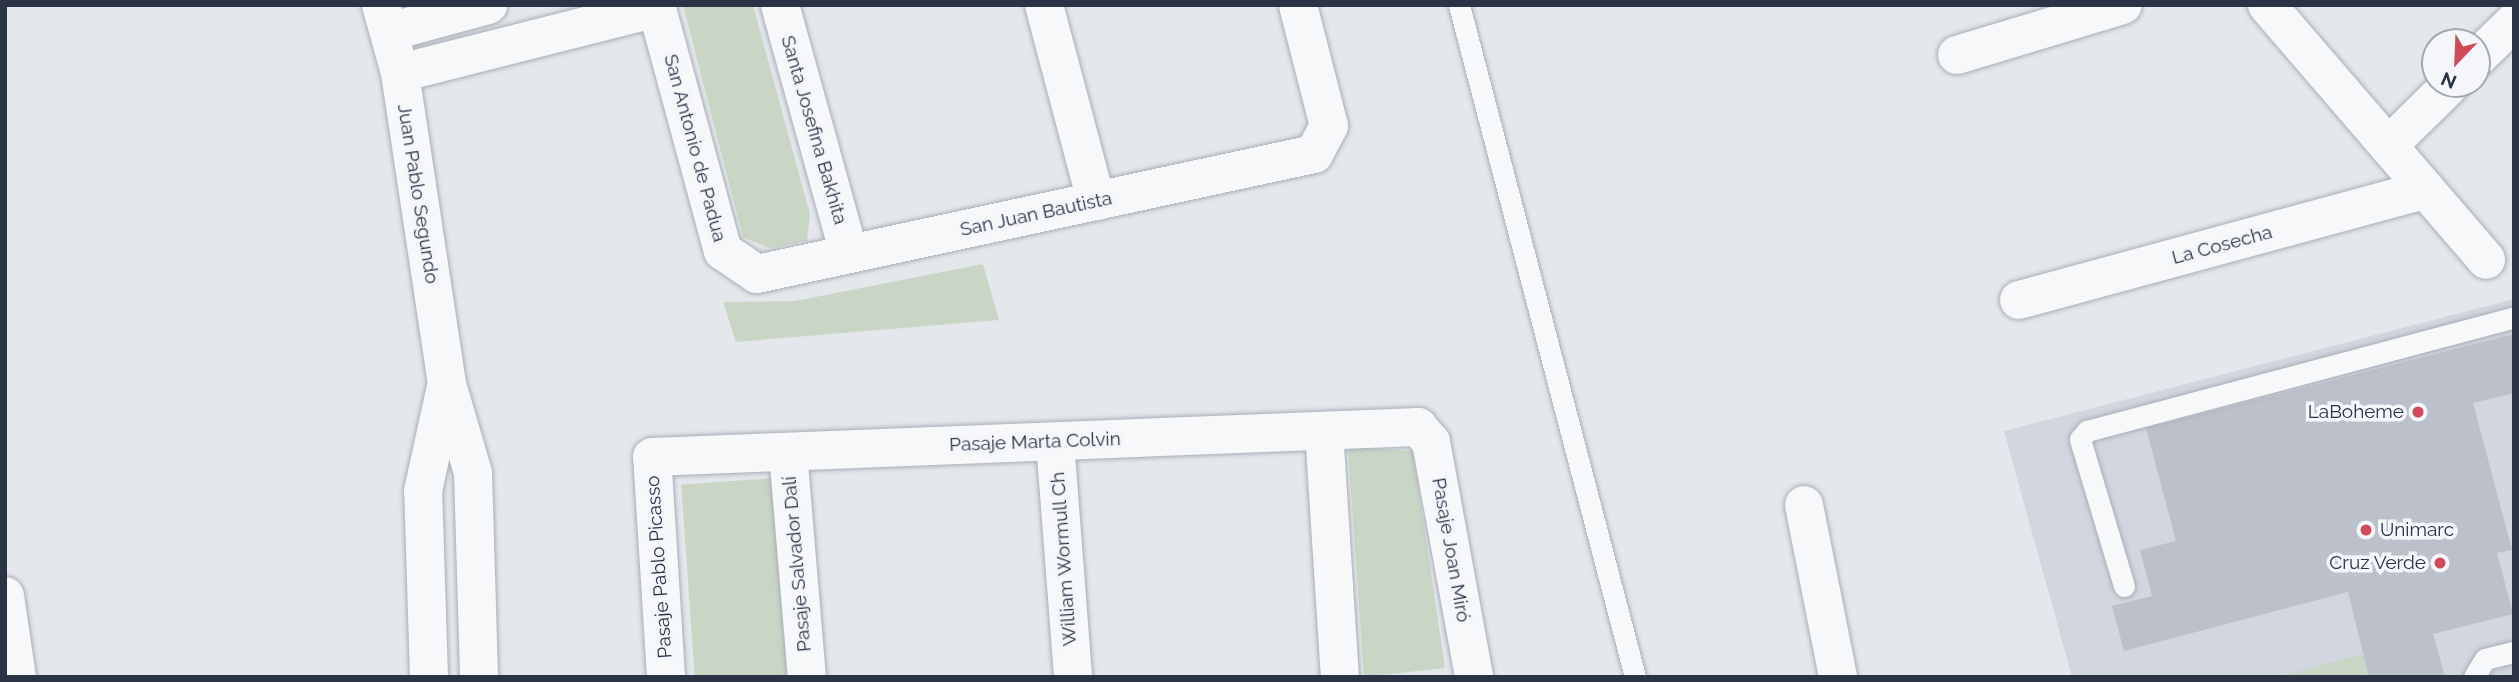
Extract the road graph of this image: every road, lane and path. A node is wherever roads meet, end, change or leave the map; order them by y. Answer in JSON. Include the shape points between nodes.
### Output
{"nodes":[{"id":1,"x":488,"y":5,"type":"edge"},
{"id":2,"x":780,"y":5,"type":"edge"},
{"id":3,"x":1044,"y":5,"type":"edge"},
{"id":4,"x":1298,"y":5,"type":"edge"},
{"id":5,"x":1459,"y":5,"type":"edge"},
{"id":6,"x":2123,"y":5,"type":"edge"},
{"id":7,"x":2267,"y":5,"type":"edge"},
{"id":8,"x":657,"y":7,"type":"edge"},
{"id":9,"x":385,"y":19,"type":"edge"},
{"id":10,"x":2514,"y":22,"type":"edge"},
{"id":11,"x":2491,"y":44,"type":"edge"},
{"id":12,"x":1957,"y":55,"type":"dead end"},
{"id":13,"x":400,"y":74,"type":"junction"},
{"id":14,"x":2437,"y":98,"type":"edge"},
{"id":15,"x":2388,"y":146,"type":"junction"},
{"id":16,"x":2425,"y":190,"type":"junction"},
{"id":17,"x":1096,"y":201,"type":"junction"},
{"id":18,"x":849,"y":254,"type":"junction"},
{"id":19,"x":2486,"y":260,"type":"dead end"},
{"id":20,"x":757,"y":274,"type":"joint"},
{"id":21,"x":2019,"y":300,"type":"dead end"},
{"id":22,"x":2514,"y":317,"type":"edge"},
{"id":23,"x":447,"y":384,"type":"junction"},
{"id":24,"x":1418,"y":427,"type":"joint"},
{"id":25,"x":1325,"y":431,"type":"junction"},
{"id":26,"x":1055,"y":442,"type":"junction"},
{"id":27,"x":788,"y":452,"type":"junction"},
{"id":28,"x":652,"y":457,"type":"joint"},
{"id":29,"x":1804,"y":505,"type":"dead end"},
{"id":30,"x":2124,"y":586,"type":"dead end"},
{"id":31,"x":5,"y":596,"type":"edge"},
{"id":32,"x":2514,"y":652,"type":"edge"},
{"id":33,"x":17,"y":677,"type":"edge"},
{"id":34,"x":429,"y":677,"type":"edge"},
{"id":35,"x":479,"y":677,"type":"edge"},
{"id":36,"x":666,"y":677,"type":"edge"},
{"id":37,"x":807,"y":677,"type":"edge"},
{"id":38,"x":1073,"y":677,"type":"edge"},
{"id":39,"x":1340,"y":677,"type":"edge"},
{"id":40,"x":1474,"y":677,"type":"edge"},
{"id":41,"x":1636,"y":677,"type":"edge"},
{"id":42,"x":1838,"y":677,"type":"edge"},
{"id":43,"x":2474,"y":677,"type":"edge"}],
"edges":[{"from":1,"to":9,"type":"street"},
{"from":2,"to":18,"type":"street","name":"Santa Josefina Bakhita"},
{"from":3,"to":17,"type":"street"},
{"from":4,"to":17,"type":"street","name":"San Juan Bautista","via":[[1329,126],[1314,154]]},
{"from":5,"to":41,"type":"lane"},
{"from":6,"to":12,"type":"street"},
{"from":7,"to":15,"type":"street"},
{"from":8,"to":13,"type":"street"},
{"from":8,"to":20,"type":"street","name":"San Antonio de Padua","via":[[723,251]]},
{"from":9,"to":13,"type":"street","name":"Juan Pablo Segundo"},
{"from":10,"to":11,"type":"street"},
{"from":13,"to":23,"type":"street","name":"Juan Pablo Segundo"},
{"from":14,"to":15,"type":"street"},
{"from":15,"to":16,"type":"street"},
{"from":16,"to":19,"type":"street"},
{"from":16,"to":21,"type":"street","name":"La Cosecha"},
{"from":17,"to":18,"type":"street","name":"San Juan Bautista"},
{"from":18,"to":20,"type":"street","name":"San Juan Bautista"},
{"from":22,"to":30,"type":"lane","via":[[2087,431],[2080,439]]},
{"from":23,"to":34,"type":"street","name":"Juan Pablo Segundo","via":[[423,491]]},
{"from":23,"to":35,"type":"street","name":"Juan Pablo Segundo","via":[[473,473]]},
{"from":24,"to":25,"type":"street","name":"Pasaje Marta Colvin"},
{"from":24,"to":40,"type":"street","name":"Pasaje Joan Miró","via":[[1431,442]]},
{"from":25,"to":26,"type":"street","name":"Pasaje Marta Colvin"},
{"from":25,"to":39,"type":"street"},
{"from":26,"to":27,"type":"street","name":"Pasaje Marta Colvin"},
{"from":26,"to":38,"type":"street","name":"William Wormull Ch"},
{"from":27,"to":28,"type":"street","name":"Pasaje Marta Colvin"},
{"from":27,"to":37,"type":"street","name":"Pasaje Salvador Dalí"},
{"from":28,"to":36,"type":"street","name":"Pasaje Pablo Picasso"},
{"from":29,"to":42,"type":"street"},
{"from":31,"to":33,"type":"street"},
{"from":32,"to":43,"type":"lane","via":[[2486,659]]}]}
